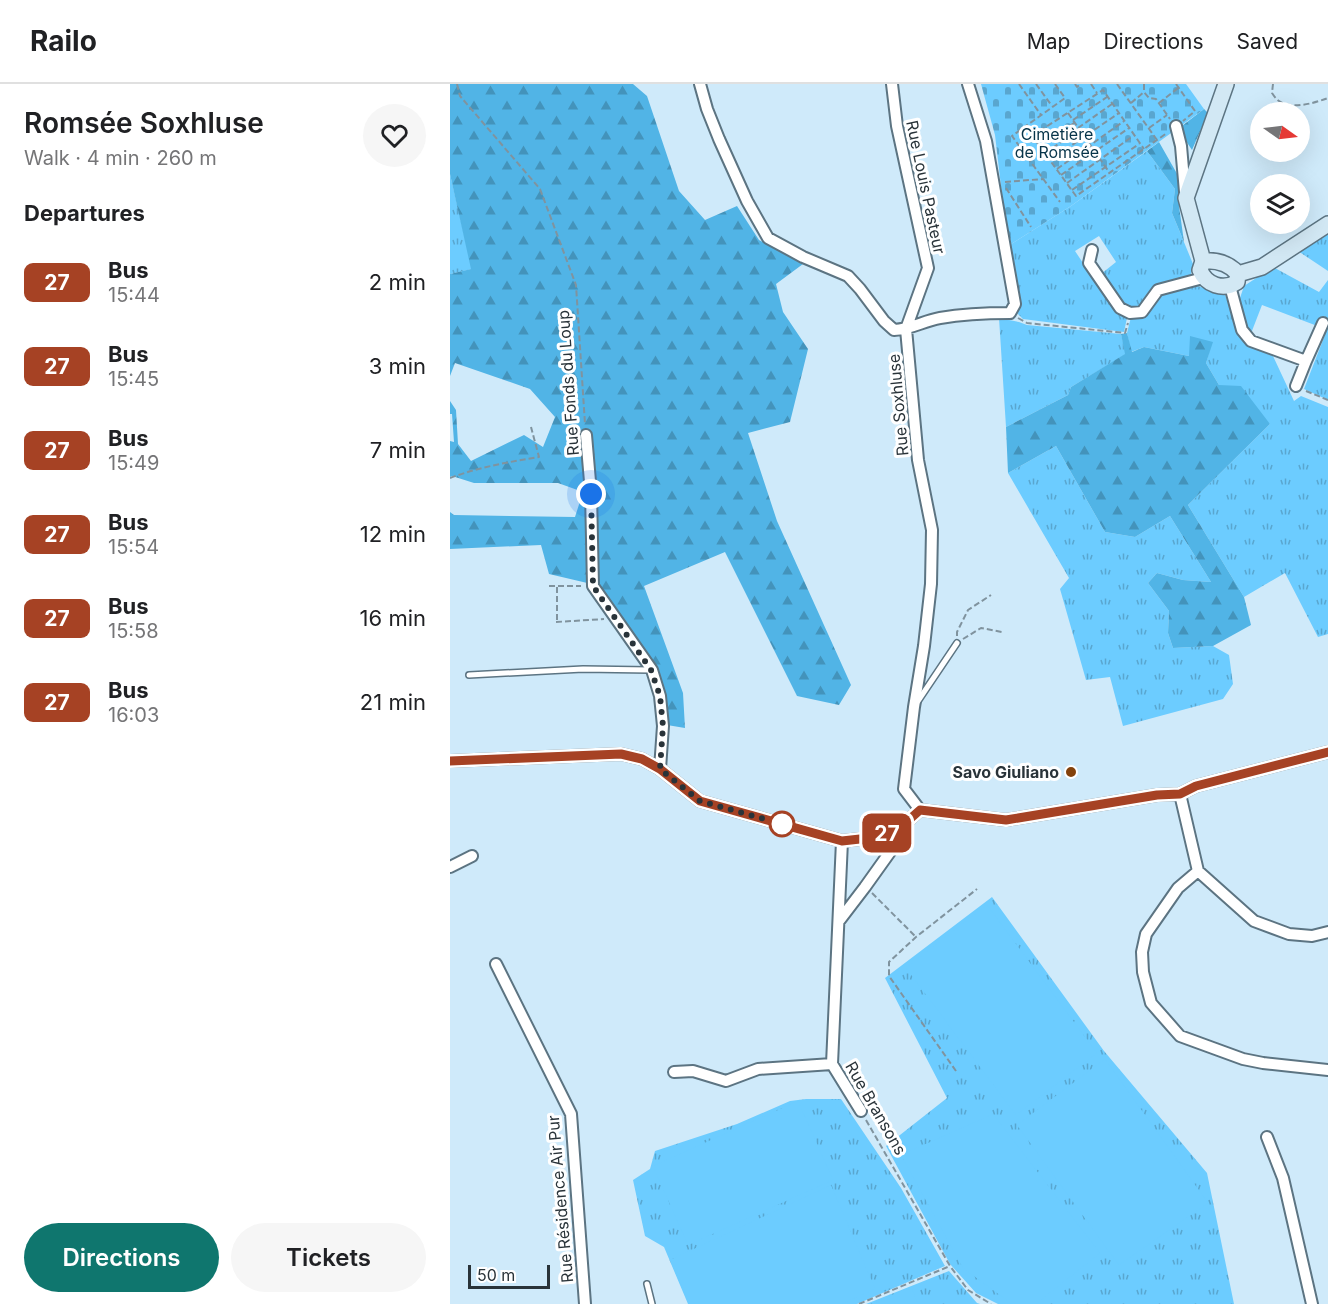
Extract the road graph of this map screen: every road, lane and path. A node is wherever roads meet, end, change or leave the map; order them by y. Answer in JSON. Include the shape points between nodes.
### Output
{"nodes":[{"id":1,"x":457,"y":84,"type":"edge"},
{"id":2,"x":700,"y":84,"type":"edge"},
{"id":3,"x":892,"y":84,"type":"edge"},
{"id":4,"x":968,"y":84,"type":"edge"},
{"id":5,"x":1019,"y":84,"type":"edge"},
{"id":6,"x":1036,"y":84,"type":"edge"},
{"id":7,"x":1055,"y":84,"type":"edge"},
{"id":8,"x":1075,"y":84,"type":"edge"},
{"id":9,"x":1081,"y":84,"type":"edge"},
{"id":10,"x":1091,"y":84,"type":"edge"},
{"id":11,"x":1117,"y":84,"type":"edge"},
{"id":12,"x":1144,"y":84,"type":"edge"},
{"id":13,"x":1226,"y":84,"type":"edge"},
{"id":14,"x":1273,"y":84,"type":"edge"},
{"id":15,"x":1179,"y":87,"type":"dead end"},
{"id":16,"x":1144,"y":92,"type":"junction"},
{"id":17,"x":1097,"y":93,"type":"junction"},
{"id":18,"x":1107,"y":97,"type":"junction"},
{"id":19,"x":1328,"y":98,"type":"edge"},
{"id":20,"x":1131,"y":103,"type":"junction"},
{"id":21,"x":1159,"y":103,"type":"junction"},
{"id":22,"x":1112,"y":104,"type":"junction"},
{"id":23,"x":1053,"y":107,"type":"junction"},
{"id":24,"x":1068,"y":113,"type":"junction"},
{"id":25,"x":1119,"y":113,"type":"junction"},
{"id":26,"x":1041,"y":115,"type":"junction"},
{"id":27,"x":1167,"y":115,"type":"junction"},
{"id":28,"x":1074,"y":121,"type":"junction"},
{"id":29,"x":1124,"y":121,"type":"junction"},
{"id":30,"x":1025,"y":126,"type":"junction"},
{"id":31,"x":1176,"y":126,"type":"joint"},
{"id":32,"x":1129,"y":128,"type":"junction"},
{"id":33,"x":1149,"y":128,"type":"junction"},
{"id":34,"x":1079,"y":129,"type":"junction"},
{"id":35,"x":1032,"y":136,"type":"junction"},
{"id":36,"x":1084,"y":136,"type":"junction"},
{"id":37,"x":1134,"y":136,"type":"junction"},
{"id":38,"x":1157,"y":140,"type":"dead end"},
{"id":39,"x":1140,"y":143,"type":"junction"},
{"id":40,"x":1090,"y":145,"type":"junction"},
{"id":41,"x":1039,"y":146,"type":"junction"},
{"id":42,"x":1095,"y":152,"type":"junction"},
{"id":43,"x":1045,"y":153,"type":"junction"},
{"id":44,"x":1100,"y":159,"type":"junction"},
{"id":45,"x":1050,"y":160,"type":"junction"},
{"id":46,"x":1105,"y":167,"type":"junction"},
{"id":47,"x":1056,"y":169,"type":"junction"},
{"id":48,"x":1109,"y":173,"type":"junction"},
{"id":49,"x":1061,"y":175,"type":"junction"},
{"id":50,"x":1043,"y":179,"type":"junction"},
{"id":51,"x":1067,"y":183,"type":"junction"},
{"id":52,"x":1072,"y":190,"type":"junction"},
{"id":53,"x":1186,"y":198,"type":"junction"},
{"id":54,"x":1060,"y":202,"type":"dead end"},
{"id":55,"x":1328,"y":224,"type":"edge"},
{"id":56,"x":1031,"y":227,"type":"dead end"},
{"id":57,"x":1092,"y":250,"type":"dead end"},
{"id":58,"x":1203,"y":261,"type":"junction"},
{"id":59,"x":1203,"y":278,"type":"junction"},
{"id":60,"x":1234,"y":280,"type":"junction"},
{"id":61,"x":1010,"y":313,"type":"junction"},
{"id":62,"x":1323,"y":323,"type":"dead end"},
{"id":63,"x":906,"y":329,"type":"junction"},
{"id":64,"x":1125,"y":333,"type":"dead end"},
{"id":65,"x":1306,"y":361,"type":"junction"},
{"id":66,"x":1296,"y":386,"type":"dead end"},
{"id":67,"x":1311,"y":394,"type":"dead end"},
{"id":68,"x":1328,"y":400,"type":"edge"},
{"id":69,"x":531,"y":427,"type":"dead end"},
{"id":70,"x":586,"y":435,"type":"joint"},
{"id":71,"x":450,"y":478,"type":"edge"},
{"id":72,"x":549,"y":586,"type":"dead end"},
{"id":73,"x":593,"y":586,"type":"junction"},
{"id":74,"x":556,"y":587,"type":"junction"},
{"id":75,"x":992,"y":596,"type":"dead end"},
{"id":76,"x":616,"y":618,"type":"junction"},
{"id":77,"x":1002,"y":632,"type":"dead end"},
{"id":78,"x":957,"y":643,"type":"junction"},
{"id":79,"x":651,"y":670,"type":"junction"},
{"id":80,"x":469,"y":675,"type":"dead end"},
{"id":81,"x":914,"y":707,"type":"junction"},
{"id":82,"x":1328,"y":752,"type":"edge"},
{"id":83,"x":450,"y":761,"type":"edge"},
{"id":84,"x":660,"y":769,"type":"junction"},
{"id":85,"x":1180,"y":794,"type":"junction"},
{"id":86,"x":920,"y":810,"type":"junction"},
{"id":87,"x":902,"y":826,"type":"junction"},
{"id":88,"x":842,"y":841,"type":"junction"},
{"id":89,"x":472,"y":856,"type":"dead end"},
{"id":90,"x":450,"y":867,"type":"edge"},
{"id":91,"x":1198,"y":871,"type":"junction"},
{"id":92,"x":865,"y":887,"type":"junction"},
{"id":93,"x":977,"y":889,"type":"dead end"},
{"id":94,"x":838,"y":921,"type":"junction"},
{"id":95,"x":1328,"y":932,"type":"edge"},
{"id":96,"x":916,"y":937,"type":"junction"},
{"id":97,"x":496,"y":964,"type":"dead end"},
{"id":98,"x":832,"y":1064,"type":"junction"},
{"id":99,"x":1328,"y":1070,"type":"edge"},
{"id":100,"x":956,"y":1071,"type":"dead end"},
{"id":101,"x":674,"y":1072,"type":"dead end"},
{"id":102,"x":861,"y":1111,"type":"joint"},
{"id":103,"x":1266,"y":1137,"type":"dead end"},
{"id":104,"x":950,"y":1266,"type":"junction"},
{"id":105,"x":647,"y":1284,"type":"dead end"},
{"id":106,"x":585,"y":1304,"type":"edge"},
{"id":107,"x":652,"y":1304,"type":"edge"},
{"id":108,"x":860,"y":1304,"type":"edge"},
{"id":109,"x":991,"y":1304,"type":"edge"},
{"id":110,"x":1312,"y":1304,"type":"edge"}],
"edges":[{"from":1,"to":70,"type":"path","name":"Rue Fonds du Loup","via":[[460,96],[540,189],[576,285]]},
{"from":2,"to":63,"type":"street","name":"Rue Soxhluse","via":[[719,140],[768,238],[848,276],[884,321],[894,330]]},
{"from":3,"to":63,"type":"street","name":"Rue Louis Pasteur","via":[[897,126],[928,268]]},
{"from":4,"to":61,"type":"street","via":[[986,141],[1015,304]]},
{"from":5,"to":26,"type":"path"},
{"from":6,"to":23,"type":"path"},
{"from":7,"to":23,"type":"path","via":[[1065,98]]},
{"from":8,"to":9,"type":"path"},
{"from":10,"to":17,"type":"path"},
{"from":11,"to":20,"type":"path"},
{"from":12,"to":16,"type":"path"},
{"from":13,"to":53,"type":"street"},
{"from":14,"to":19,"type":"path","via":[[1272,93],[1280,102],[1309,104]]},
{"from":15,"to":21,"type":"path"},
{"from":16,"to":20,"type":"path"},
{"from":16,"to":21,"type":"path"},
{"from":17,"to":18,"type":"path","via":[[1102,90]]},
{"from":17,"to":24,"type":"path"},
{"from":18,"to":22,"type":"path"},
{"from":18,"to":28,"type":"path"},
{"from":20,"to":33,"type":"path"},
{"from":21,"to":27,"type":"path"},
{"from":22,"to":25,"type":"path"},
{"from":22,"to":34,"type":"path"},
{"from":23,"to":26,"type":"path"},
{"from":24,"to":28,"type":"path"},
{"from":24,"to":35,"type":"path"},
{"from":25,"to":29,"type":"path"},
{"from":25,"to":36,"type":"path"},
{"from":26,"to":30,"type":"path"},
{"from":27,"to":31,"type":"path"},
{"from":27,"to":33,"type":"path"},
{"from":28,"to":34,"type":"path"},
{"from":28,"to":41,"type":"path"},
{"from":29,"to":32,"type":"path"},
{"from":29,"to":40,"type":"path"},
{"from":30,"to":35,"type":"path"},
{"from":30,"to":50,"type":"path","via":[[1012,136]]},
{"from":31,"to":53,"type":"street"},
{"from":32,"to":37,"type":"path"},
{"from":32,"to":42,"type":"path"},
{"from":33,"to":38,"type":"path"},
{"from":34,"to":36,"type":"path"},
{"from":34,"to":43,"type":"path"},
{"from":35,"to":41,"type":"path"},
{"from":36,"to":40,"type":"path"},
{"from":36,"to":45,"type":"path"},
{"from":37,"to":39,"type":"path"},
{"from":37,"to":44,"type":"path"},
{"from":39,"to":46,"type":"path"},
{"from":39,"to":48,"type":"path","via":[[1144,149]]},
{"from":40,"to":42,"type":"path"},
{"from":40,"to":47,"type":"path"},
{"from":41,"to":43,"type":"path"},
{"from":42,"to":44,"type":"path"},
{"from":42,"to":49,"type":"path"},
{"from":43,"to":45,"type":"path"},
{"from":44,"to":46,"type":"path"},
{"from":44,"to":51,"type":"path"},
{"from":45,"to":47,"type":"path"},
{"from":46,"to":48,"type":"path"},
{"from":46,"to":52,"type":"path"},
{"from":47,"to":49,"type":"path"},
{"from":48,"to":52,"type":"path","via":[[1077,196]]},
{"from":49,"to":51,"type":"path"},
{"from":50,"to":54,"type":"path"},
{"from":50,"to":56,"type":"path","via":[[1003,183]]},
{"from":51,"to":52,"type":"path"},
{"from":53,"to":58,"type":"street"},
{"from":55,"to":60,"type":"street","via":[[1262,267]]},
{"from":57,"to":59,"type":"street","via":[[1089,263],[1120,308],[1130,313],[1142,312],[1158,290]]},
{"from":58,"to":59,"type":"street"},
{"from":58,"to":60,"type":"street","via":[[1219,261],[1232,267]]},
{"from":59,"to":60,"type":"street","via":[[1219,286]]},
{"from":60,"to":65,"type":"street","via":[[1242,330],[1251,341]]},
{"from":61,"to":63,"type":"street","via":[[937,318]]},
{"from":61,"to":64,"type":"path","via":[[1026,323]]},
{"from":62,"to":65,"type":"street"},
{"from":63,"to":81,"type":"street","name":"Rue Soxhluse","via":[[918,460],[932,530],[931,584]]},
{"from":65,"to":66,"type":"street"},
{"from":67,"to":68,"type":"path"},
{"from":69,"to":71,"type":"path","via":[[539,457],[492,465]]},
{"from":70,"to":73,"type":"street","name":"Rue Fonds du Loup"},
{"from":72,"to":74,"type":"path"},
{"from":73,"to":74,"type":"path"},
{"from":73,"to":76,"type":"street"},
{"from":74,"to":76,"type":"path","via":[[556,622]]},
{"from":75,"to":78,"type":"path","via":[[968,610],[957,632]]},
{"from":76,"to":79,"type":"street"},
{"from":77,"to":78,"type":"path","via":[[981,628]]},
{"from":78,"to":81,"type":"lane"},
{"from":79,"to":80,"type":"lane"},
{"from":79,"to":84,"type":"street","via":[[660,696],[663,726]]},
{"from":81,"to":86,"type":"street","name":"Rue Soxhluse","via":[[904,789]]},
{"from":82,"to":85,"type":"street","via":[[1196,786]]},
{"from":83,"to":84,"type":"street","via":[[621,754]]},
{"from":84,"to":88,"type":"street","via":[[700,801]]},
{"from":85,"to":86,"type":"street","via":[[1006,820]]},
{"from":85,"to":91,"type":"street"},
{"from":86,"to":87,"type":"street"},
{"from":87,"to":88,"type":"street","via":[[886,834]]},
{"from":87,"to":92,"type":"street","via":[[900,838]]},
{"from":88,"to":94,"type":"street","name":"Rue Bransons"},
{"from":89,"to":90,"type":"street"},
{"from":91,"to":95,"type":"street","via":[[1254,921],[1289,934],[1312,936]]},
{"from":91,"to":99,"type":"street","via":[[1178,888],[1146,934],[1143,972],[1151,1003],[1180,1036],[1243,1059]]},
{"from":92,"to":94,"type":"street"},
{"from":92,"to":96,"type":"path"},
{"from":93,"to":96,"type":"path"},
{"from":94,"to":98,"type":"street","name":"Rue Bransons"},
{"from":96,"to":100,"type":"path","via":[[889,962],[889,976]]},
{"from":97,"to":106,"type":"street","name":"Rue Résidence Air Pur","via":[[571,1114]]},
{"from":98,"to":101,"type":"street","via":[[758,1070],[726,1081],[693,1071]]},
{"from":98,"to":102,"type":"street","name":"Rue Bransons"},
{"from":102,"to":104,"type":"path","name":"Rue Bransons"},
{"from":103,"to":110,"type":"street","via":[[1283,1178]]},
{"from":104,"to":108,"type":"path"},
{"from":104,"to":109,"type":"path","name":"Rue Bransons","via":[[968,1290]]},
{"from":105,"to":107,"type":"lane"}]}
